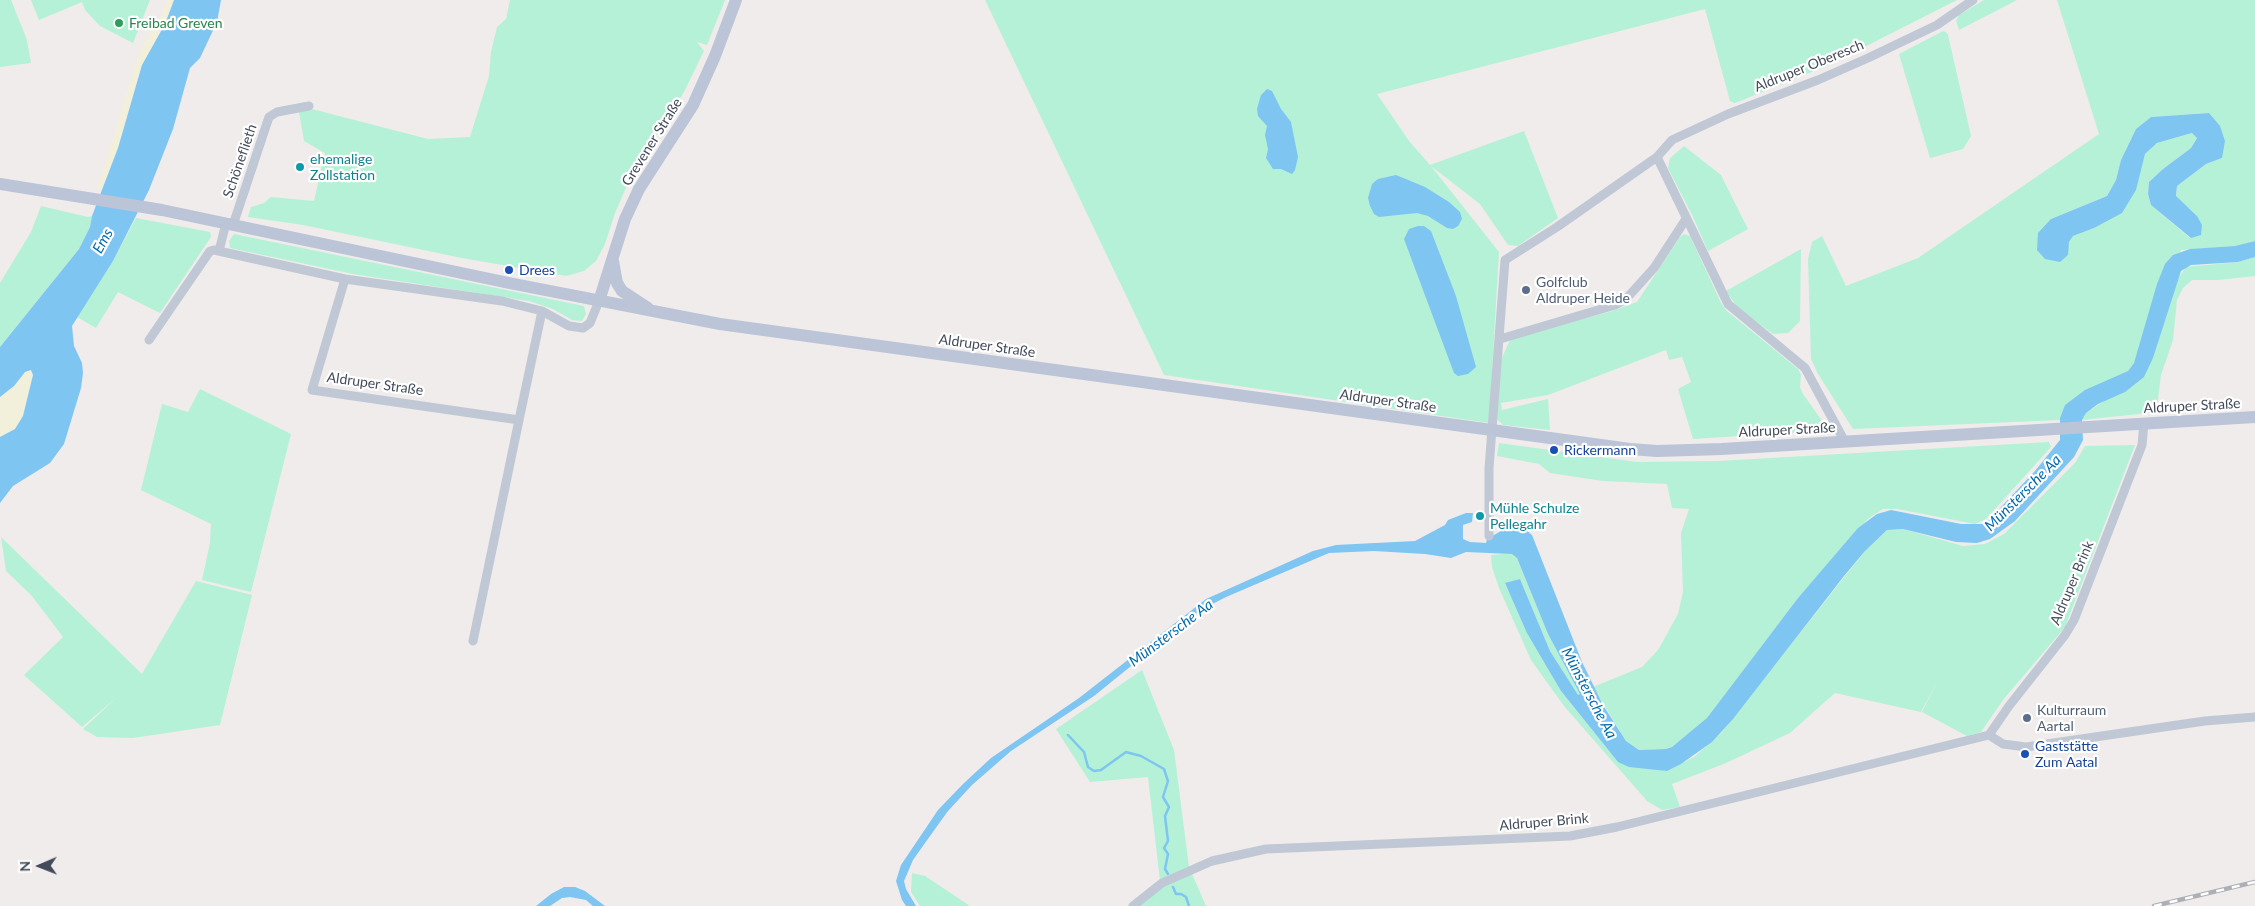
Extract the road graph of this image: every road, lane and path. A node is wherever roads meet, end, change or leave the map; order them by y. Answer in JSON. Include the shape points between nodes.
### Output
{"nodes":[{"id":1,"x":736,"y":0,"type":"edge"},
{"id":2,"x":1973,"y":0,"type":"edge"},
{"id":3,"x":309,"y":106,"type":"dead end"},
{"id":4,"x":1656,"y":158,"type":"junction"},
{"id":5,"x":0,"y":184,"type":"edge"},
{"id":6,"x":1686,"y":219,"type":"junction"},
{"id":7,"x":230,"y":224,"type":"junction"},
{"id":8,"x":219,"y":251,"type":"junction"},
{"id":9,"x":613,"y":258,"type":"junction"},
{"id":10,"x":345,"y":279,"type":"junction"},
{"id":11,"x":598,"y":301,"type":"junction"},
{"id":12,"x":542,"y":311,"type":"junction"},
{"id":13,"x":653,"y":312,"type":"junction"},
{"id":14,"x":1500,"y":339,"type":"junction"},
{"id":15,"x":149,"y":340,"type":"dead end"},
{"id":16,"x":2255,"y":417,"type":"edge"},
{"id":17,"x":519,"y":420,"type":"junction"},
{"id":18,"x":2144,"y":423,"type":"junction"},
{"id":19,"x":1492,"y":431,"type":"junction"},
{"id":20,"x":1845,"y":442,"type":"junction"},
{"id":21,"x":1489,"y":536,"type":"dead end"},
{"id":22,"x":473,"y":641,"type":"dead end"},
{"id":23,"x":2255,"y":717,"type":"edge"},
{"id":24,"x":1989,"y":736,"type":"junction"},
{"id":25,"x":1133,"y":906,"type":"edge"}],
"edges":[{"from":1,"to":9,"type":"main road","name":"Grevener Straße","via":[[693,105],[639,189],[625,219]]},
{"from":2,"to":4,"type":"street","name":"Aldruper Oberesch","via":[[1937,25],[1868,58],[1672,140]]},
{"from":3,"to":7,"type":"street","name":"Schöneflieth","via":[[277,112],[270,118]]},
{"from":4,"to":6,"type":"street"},
{"from":4,"to":14,"type":"street","name":"Aldruper Oberesch","via":[[1505,260]]},
{"from":5,"to":7,"type":"main road","name":"Aldruper Straße"},
{"from":6,"to":14,"type":"street","via":[[1654,268],[1626,300]]},
{"from":6,"to":20,"type":"street","via":[[1728,304],[1805,368]]},
{"from":7,"to":8,"type":"street"},
{"from":7,"to":11,"type":"main road","name":"Aldruper Straße"},
{"from":8,"to":10,"type":"street"},
{"from":8,"to":15,"type":"street","via":[[210,251]]},
{"from":9,"to":11,"type":"main road","name":"Grevener Straße"},
{"from":9,"to":13,"type":"main road","via":[[617,283],[622,291]]},
{"from":10,"to":12,"type":"street","via":[[502,301]]},
{"from":10,"to":17,"type":"street","name":"Aldruper Straße","via":[[312,390]]},
{"from":11,"to":12,"type":"street","via":[[590,323],[583,328],[569,326]]},
{"from":11,"to":13,"type":"main road","name":"Aldruper Straße"},
{"from":12,"to":17,"type":"street"},
{"from":13,"to":19,"type":"main road","name":"Aldruper Straße"},
{"from":14,"to":19,"type":"street","name":"Aldruper Oberesch"},
{"from":16,"to":18,"type":"main road","name":"Aldruper Straße"},
{"from":17,"to":22,"type":"street"},
{"from":18,"to":20,"type":"main road","name":"Aldruper Straße"},
{"from":18,"to":24,"type":"street","name":"Aldruper Brink","via":[[2142,445],[2074,620]]},
{"from":19,"to":20,"type":"main road","name":"Aldruper Straße","via":[[1657,451]]},
{"from":19,"to":21,"type":"street","name":"Aldruper Oberesch"},
{"from":23,"to":24,"type":"street","via":[[2205,721],[2026,747],[2003,744]]},
{"from":24,"to":25,"type":"street","name":"Aldruper Brink","via":[[1570,836],[1266,849],[1212,861],[1162,883]]}]}
